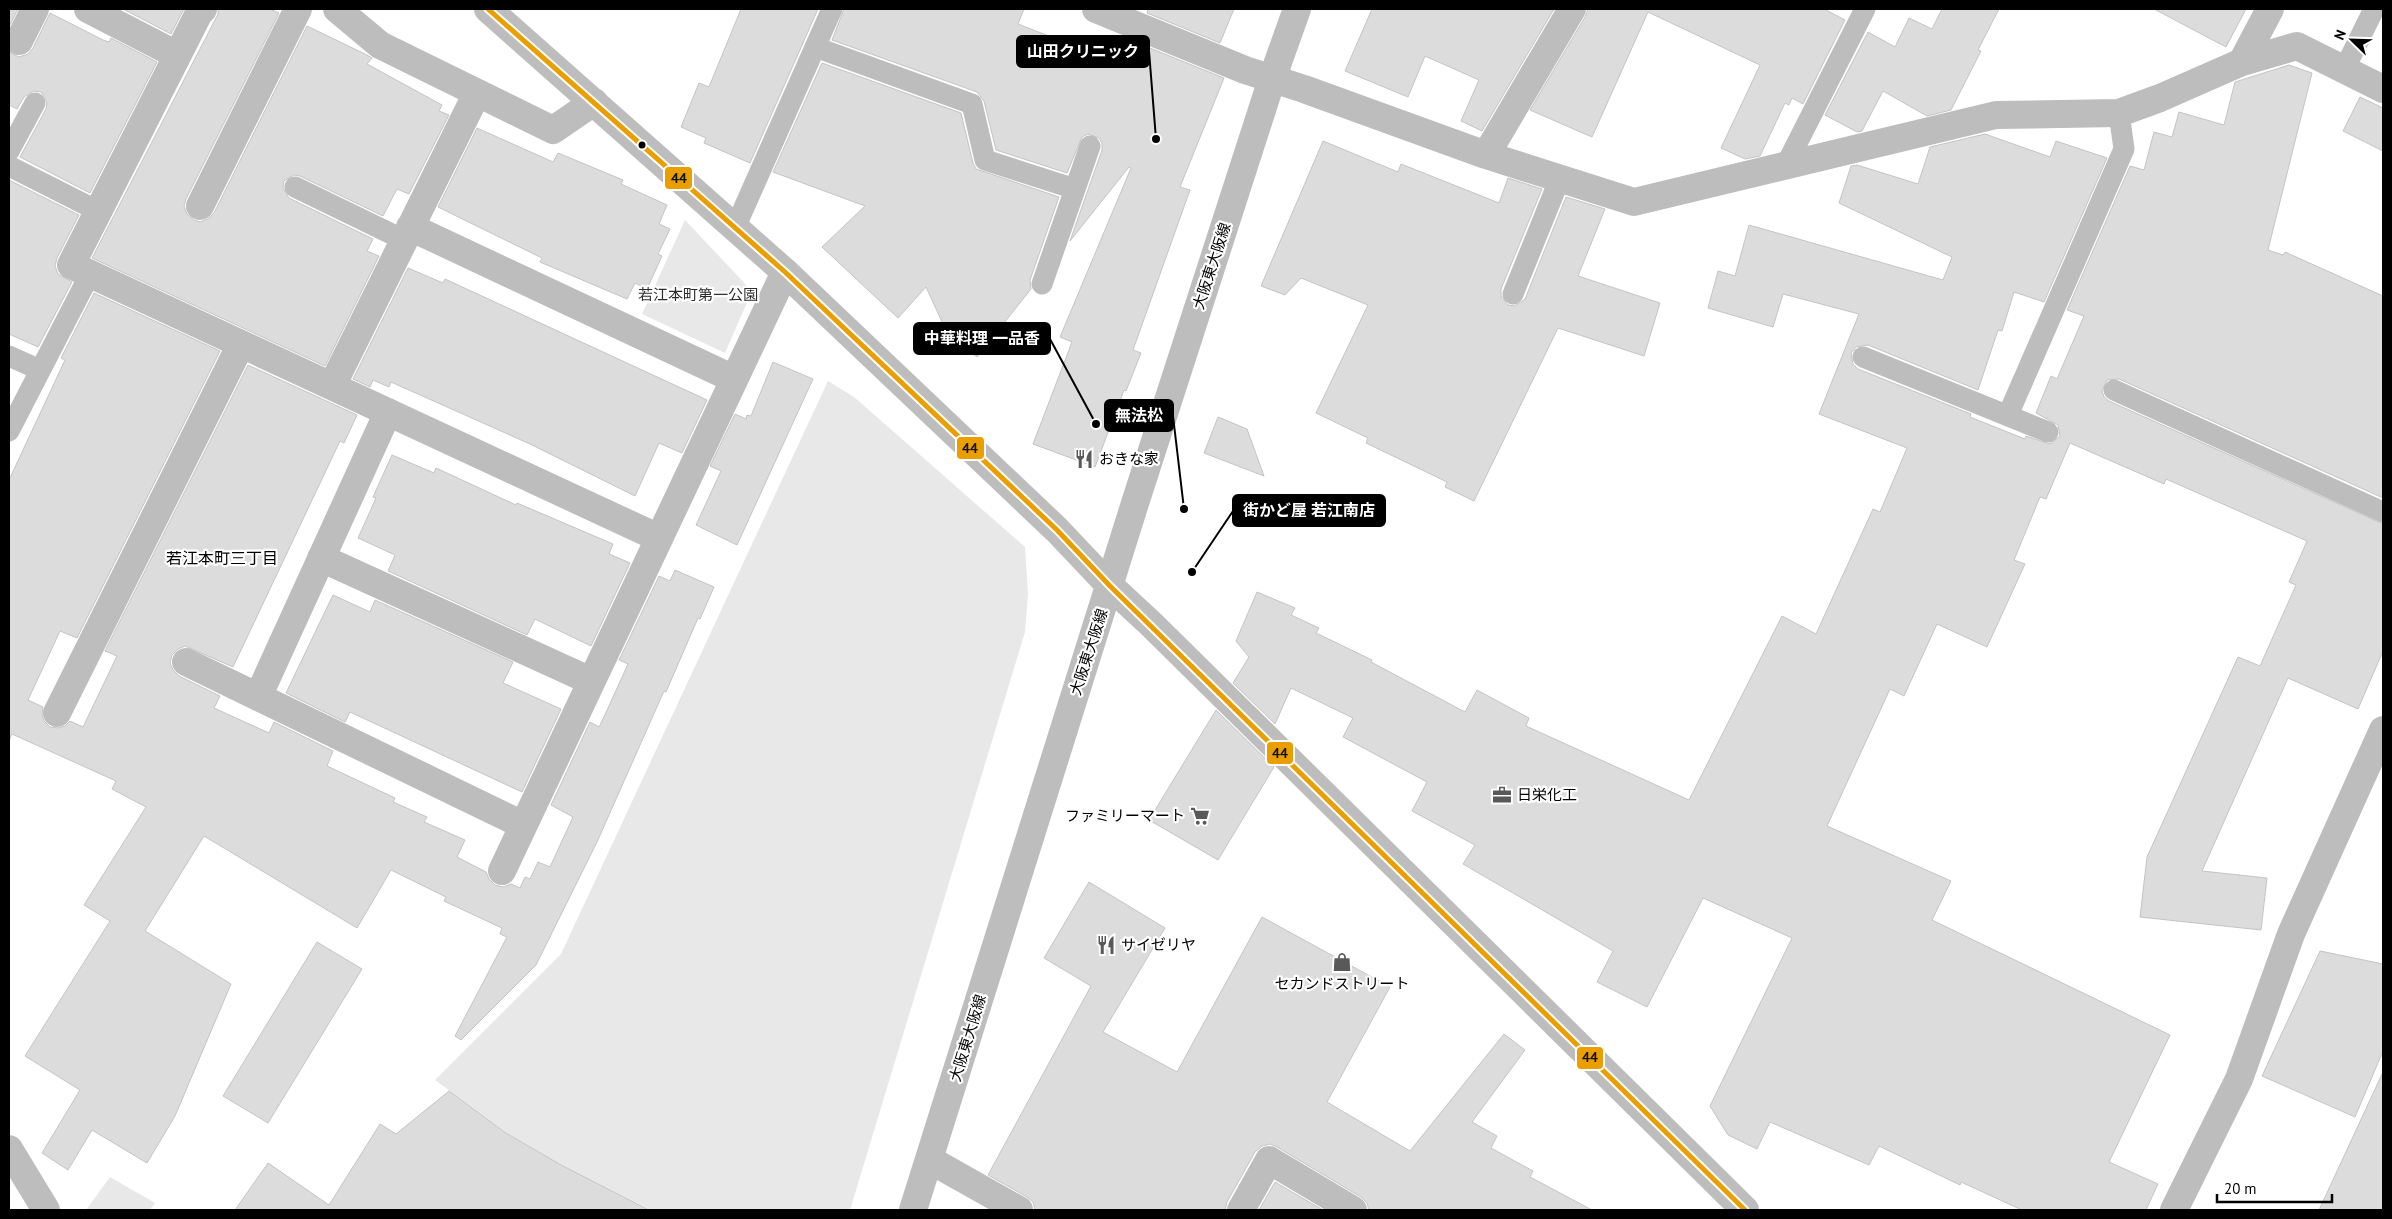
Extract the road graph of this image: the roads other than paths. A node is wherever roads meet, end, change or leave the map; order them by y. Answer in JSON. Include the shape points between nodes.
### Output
{"nodes":[{"id":1,"x":35,"y":9,"type":"edge"},
{"id":2,"x":88,"y":9,"type":"edge"},
{"id":3,"x":203,"y":9,"type":"edge"},
{"id":4,"x":298,"y":9,"type":"edge"},
{"id":5,"x":337,"y":9,"type":"edge"},
{"id":6,"x":488,"y":9,"type":"edge"},
{"id":7,"x":832,"y":9,"type":"edge"},
{"id":8,"x":1096,"y":9,"type":"edge"},
{"id":9,"x":1297,"y":9,"type":"edge"},
{"id":10,"x":1572,"y":9,"type":"edge"},
{"id":11,"x":1865,"y":9,"type":"edge"},
{"id":12,"x":2270,"y":9,"type":"edge"},
{"id":13,"x":2374,"y":9,"type":"edge"},
{"id":14,"x":19,"y":41,"type":"dead end"},
{"id":15,"x":815,"y":47,"type":"junction"},
{"id":16,"x":177,"y":55,"type":"junction"},
{"id":17,"x":2242,"y":62,"type":"junction"},
{"id":18,"x":2344,"y":70,"type":"junction"},
{"id":19,"x":1272,"y":79,"type":"junction"},
{"id":20,"x":2383,"y":89,"type":"edge"},
{"id":21,"x":477,"y":92,"type":"junction"},
{"id":22,"x":35,"y":102,"type":"dead end"},
{"id":23,"x":594,"y":102,"type":"junction"},
{"id":24,"x":2119,"y":113,"type":"junction"},
{"id":25,"x":1090,"y":146,"type":"dead end"},
{"id":26,"x":9,"y":151,"type":"edge"},
{"id":27,"x":1486,"y":155,"type":"junction"},
{"id":28,"x":1786,"y":165,"type":"junction"},
{"id":29,"x":9,"y":166,"type":"edge"},
{"id":30,"x":1560,"y":178,"type":"junction"},
{"id":31,"x":295,"y":187,"type":"dead end"},
{"id":32,"x":1075,"y":189,"type":"junction"},
{"id":33,"x":200,"y":206,"type":"dead end"},
{"id":34,"x":98,"y":211,"type":"junction"},
{"id":35,"x":736,"y":228,"type":"junction"},
{"id":36,"x":407,"y":234,"type":"junction"},
{"id":37,"x":785,"y":272,"type":"junction"},
{"id":38,"x":90,"y":274,"type":"junction"},
{"id":39,"x":1042,"y":284,"type":"dead end"},
{"id":40,"x":1513,"y":294,"type":"dead end"},
{"id":41,"x":241,"y":344,"type":"junction"},
{"id":42,"x":9,"y":356,"type":"edge"},
{"id":43,"x":1862,"y":357,"type":"dead end"},
{"id":44,"x":40,"y":370,"type":"junction"},
{"id":45,"x":734,"y":378,"type":"junction"},
{"id":46,"x":332,"y":386,"type":"junction"},
{"id":47,"x":2114,"y":390,"type":"dead end"},
{"id":48,"x":388,"y":412,"type":"junction"},
{"id":49,"x":2008,"y":414,"type":"junction"},
{"id":50,"x":9,"y":431,"type":"edge"},
{"id":51,"x":2048,"y":432,"type":"dead end"},
{"id":52,"x":2383,"y":512,"type":"edge"},
{"id":53,"x":659,"y":538,"type":"junction"},
{"id":54,"x":321,"y":558,"type":"junction"},
{"id":55,"x":1110,"y":586,"type":"junction"},
{"id":56,"x":186,"y":662,"type":"dead end"},
{"id":57,"x":591,"y":681,"type":"junction"},
{"id":58,"x":258,"y":697,"type":"junction"},
{"id":59,"x":57,"y":713,"type":"dead end"},
{"id":60,"x":2383,"y":730,"type":"edge"},
{"id":61,"x":523,"y":825,"type":"junction"},
{"id":62,"x":502,"y":871,"type":"dead end"},
{"id":63,"x":9,"y":1149,"type":"edge"},
{"id":64,"x":930,"y":1160,"type":"junction"},
{"id":65,"x":46,"y":1210,"type":"edge"},
{"id":66,"x":913,"y":1210,"type":"edge"},
{"id":67,"x":1019,"y":1210,"type":"edge"},
{"id":68,"x":1242,"y":1210,"type":"edge"},
{"id":69,"x":1353,"y":1210,"type":"edge"},
{"id":70,"x":1744,"y":1210,"type":"edge"},
{"id":71,"x":2174,"y":1210,"type":"edge"}],
"edges":[{"from":1,"to":14,"type":"street"},
{"from":2,"to":16,"type":"street"},
{"from":3,"to":16,"type":"street"},
{"from":4,"to":33,"type":"street"},
{"from":5,"to":21,"type":"street","via":[[380,45]]},
{"from":6,"to":23,"type":"street"},
{"from":7,"to":15,"type":"lane"},
{"from":8,"to":19,"type":"street"},
{"from":9,"to":19,"type":"street","name":"大阪東大阪線"},
{"from":10,"to":27,"type":"street"},
{"from":11,"to":28,"type":"lane"},
{"from":12,"to":17,"type":"street"},
{"from":13,"to":18,"type":"lane"},
{"from":15,"to":32,"type":"lane","via":[[972,104],[985,160]]},
{"from":15,"to":35,"type":"lane"},
{"from":16,"to":34,"type":"street"},
{"from":17,"to":18,"type":"street","via":[[2297,46]]},
{"from":17,"to":24,"type":"street"},
{"from":18,"to":20,"type":"street"},
{"from":19,"to":27,"type":"street"},
{"from":19,"to":55,"type":"street","name":"大阪東大阪線"},
{"from":21,"to":23,"type":"street","via":[[553,130]]},
{"from":21,"to":36,"type":"street"},
{"from":22,"to":26,"type":"lane"},
{"from":23,"to":35,"type":"street"},
{"from":24,"to":28,"type":"street","via":[[1996,116]]},
{"from":24,"to":49,"type":"lane","via":[[2124,148]]},
{"from":25,"to":32,"type":"lane"},
{"from":27,"to":30,"type":"street"},
{"from":28,"to":30,"type":"street","via":[[1634,202]]},
{"from":29,"to":34,"type":"lane"},
{"from":30,"to":40,"type":"lane"},
{"from":31,"to":36,"type":"lane"},
{"from":32,"to":39,"type":"lane"},
{"from":34,"to":38,"type":"street","via":[[71,265]]},
{"from":35,"to":37,"type":"street"},
{"from":36,"to":45,"type":"street"},
{"from":36,"to":46,"type":"street"},
{"from":37,"to":45,"type":"street"},
{"from":37,"to":55,"type":"street","via":[[1057,530]]},
{"from":38,"to":41,"type":"street"},
{"from":38,"to":44,"type":"lane"},
{"from":41,"to":46,"type":"street"},
{"from":41,"to":59,"type":"street"},
{"from":42,"to":44,"type":"lane"},
{"from":43,"to":49,"type":"lane"},
{"from":44,"to":50,"type":"lane"},
{"from":45,"to":53,"type":"street"},
{"from":46,"to":48,"type":"street"},
{"from":47,"to":52,"type":"lane"},
{"from":48,"to":53,"type":"street"},
{"from":48,"to":54,"type":"street"},
{"from":49,"to":51,"type":"lane"},
{"from":53,"to":57,"type":"street"},
{"from":54,"to":57,"type":"street"},
{"from":54,"to":58,"type":"street"},
{"from":55,"to":64,"type":"street","name":"大阪東大阪線"},
{"from":55,"to":70,"type":"street"},
{"from":56,"to":58,"type":"street"},
{"from":57,"to":61,"type":"street"},
{"from":58,"to":61,"type":"street"},
{"from":60,"to":71,"type":"street","via":[[2291,934],[2239,1079]]},
{"from":61,"to":62,"type":"street"},
{"from":63,"to":65,"type":"street"},
{"from":64,"to":66,"type":"street","name":"大阪東大阪線"},
{"from":64,"to":67,"type":"street"},
{"from":68,"to":69,"type":"street","via":[[1269,1160]]}]}
